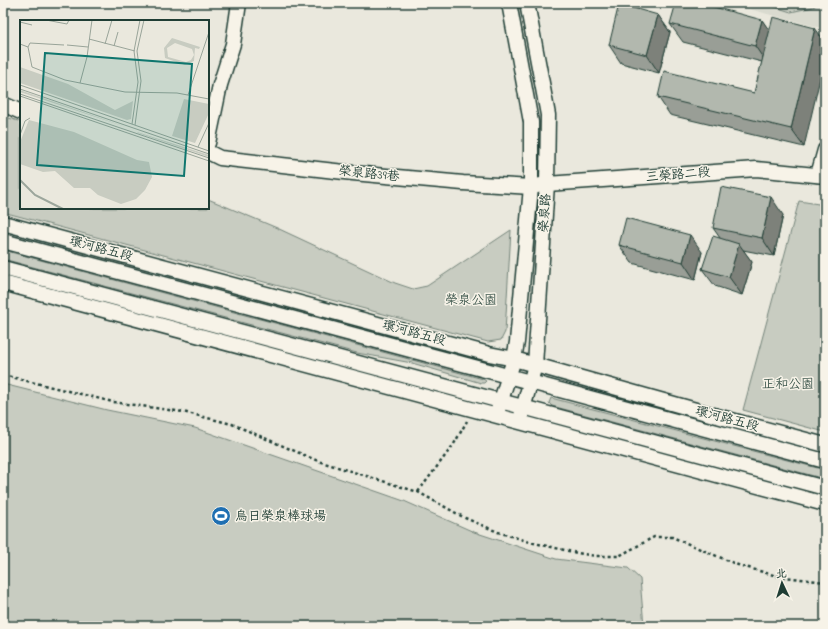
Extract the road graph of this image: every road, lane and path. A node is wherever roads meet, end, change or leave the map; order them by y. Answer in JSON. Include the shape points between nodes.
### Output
{"nodes":[{"id":1,"x":239,"y":3,"type":"edge"},
{"id":2,"x":509,"y":3,"type":"edge"},
{"id":3,"x":527,"y":3,"type":"edge"},
{"id":4,"x":3,"y":104,"type":"edge"},
{"id":5,"x":20,"y":112,"type":"edge"},
{"id":6,"x":209,"y":138,"type":"edge"},
{"id":7,"x":825,"y":150,"type":"edge"},
{"id":8,"x":209,"y":152,"type":"edge"},
{"id":9,"x":821,"y":175,"type":"edge"},
{"id":10,"x":547,"y":184,"type":"junction"},
{"id":11,"x":531,"y":187,"type":"junction"},
{"id":12,"x":3,"y":223,"type":"edge"},
{"id":13,"x":3,"y":241,"type":"edge"},
{"id":14,"x":3,"y":268,"type":"edge"},
{"id":15,"x":3,"y":283,"type":"edge"},
{"id":16,"x":514,"y":359,"type":"junction"},
{"id":17,"x":534,"y":365,"type":"junction"},
{"id":18,"x":3,"y":375,"type":"edge"},
{"id":19,"x":508,"y":376,"type":"junction"},
{"id":20,"x":530,"y":382,"type":"junction"},
{"id":21,"x":501,"y":401,"type":"junction"},
{"id":22,"x":523,"y":408,"type":"junction"},
{"id":23,"x":496,"y":416,"type":"junction"},
{"id":24,"x":468,"y":418,"type":"dead end"},
{"id":25,"x":519,"y":422,"type":"junction"},
{"id":26,"x":825,"y":445,"type":"edge"},
{"id":27,"x":825,"y":461,"type":"edge"},
{"id":28,"x":825,"y":488,"type":"edge"},
{"id":29,"x":418,"y":492,"type":"junction"},
{"id":30,"x":825,"y":504,"type":"edge"},
{"id":31,"x":825,"y":582,"type":"edge"}],
"edges":[{"from":1,"to":6,"type":"street","via":[[233,44],[220,85]]},
{"from":2,"to":11,"type":"street","name":"榮泉路","via":[[530,122]]},
{"from":3,"to":10,"type":"street","name":"榮泉路","via":[[548,115]]},
{"from":4,"to":5,"type":"street"},
{"from":7,"to":9,"type":"street"},
{"from":8,"to":11,"type":"street","name":"榮泉路39巷","via":[[220,158],[345,172]]},
{"from":9,"to":10,"type":"street","name":"三榮路二段","via":[[756,169]]},
{"from":10,"to":11,"type":"street","name":"三榮路二段"},
{"from":10,"to":17,"type":"street","name":"榮泉路"},
{"from":11,"to":16,"type":"street","name":"榮泉路"},
{"from":12,"to":16,"type":"street","name":"環河路五段"},
{"from":13,"to":19,"type":"street","name":"環河路五段"},
{"from":14,"to":21,"type":"street"},
{"from":15,"to":23,"type":"street"},
{"from":16,"to":17,"type":"street","name":"環河路五段"},
{"from":16,"to":19,"type":"street","name":"榮泉路"},
{"from":17,"to":20,"type":"street","name":"榮泉路"},
{"from":17,"to":26,"type":"street","name":"環河路五段"},
{"from":18,"to":29,"type":"path","via":[[112,402],[183,412],[232,424],[318,461]]},
{"from":19,"to":20,"type":"street","name":"環河路五段"},
{"from":19,"to":21,"type":"street","name":"榮泉路"},
{"from":20,"to":22,"type":"street","name":"榮泉路"},
{"from":20,"to":27,"type":"street","name":"環河路五段"},
{"from":21,"to":22,"type":"street"},
{"from":21,"to":23,"type":"street","name":"榮泉路"},
{"from":22,"to":25,"type":"street","name":"榮泉路"},
{"from":22,"to":28,"type":"street"},
{"from":23,"to":25,"type":"street"},
{"from":24,"to":29,"type":"path","via":[[454,444]]},
{"from":25,"to":30,"type":"street"},
{"from":29,"to":31,"type":"path","via":[[465,518],[498,532],[577,553],[619,556],[654,537],[672,537],[738,564],[777,576]]}]}
